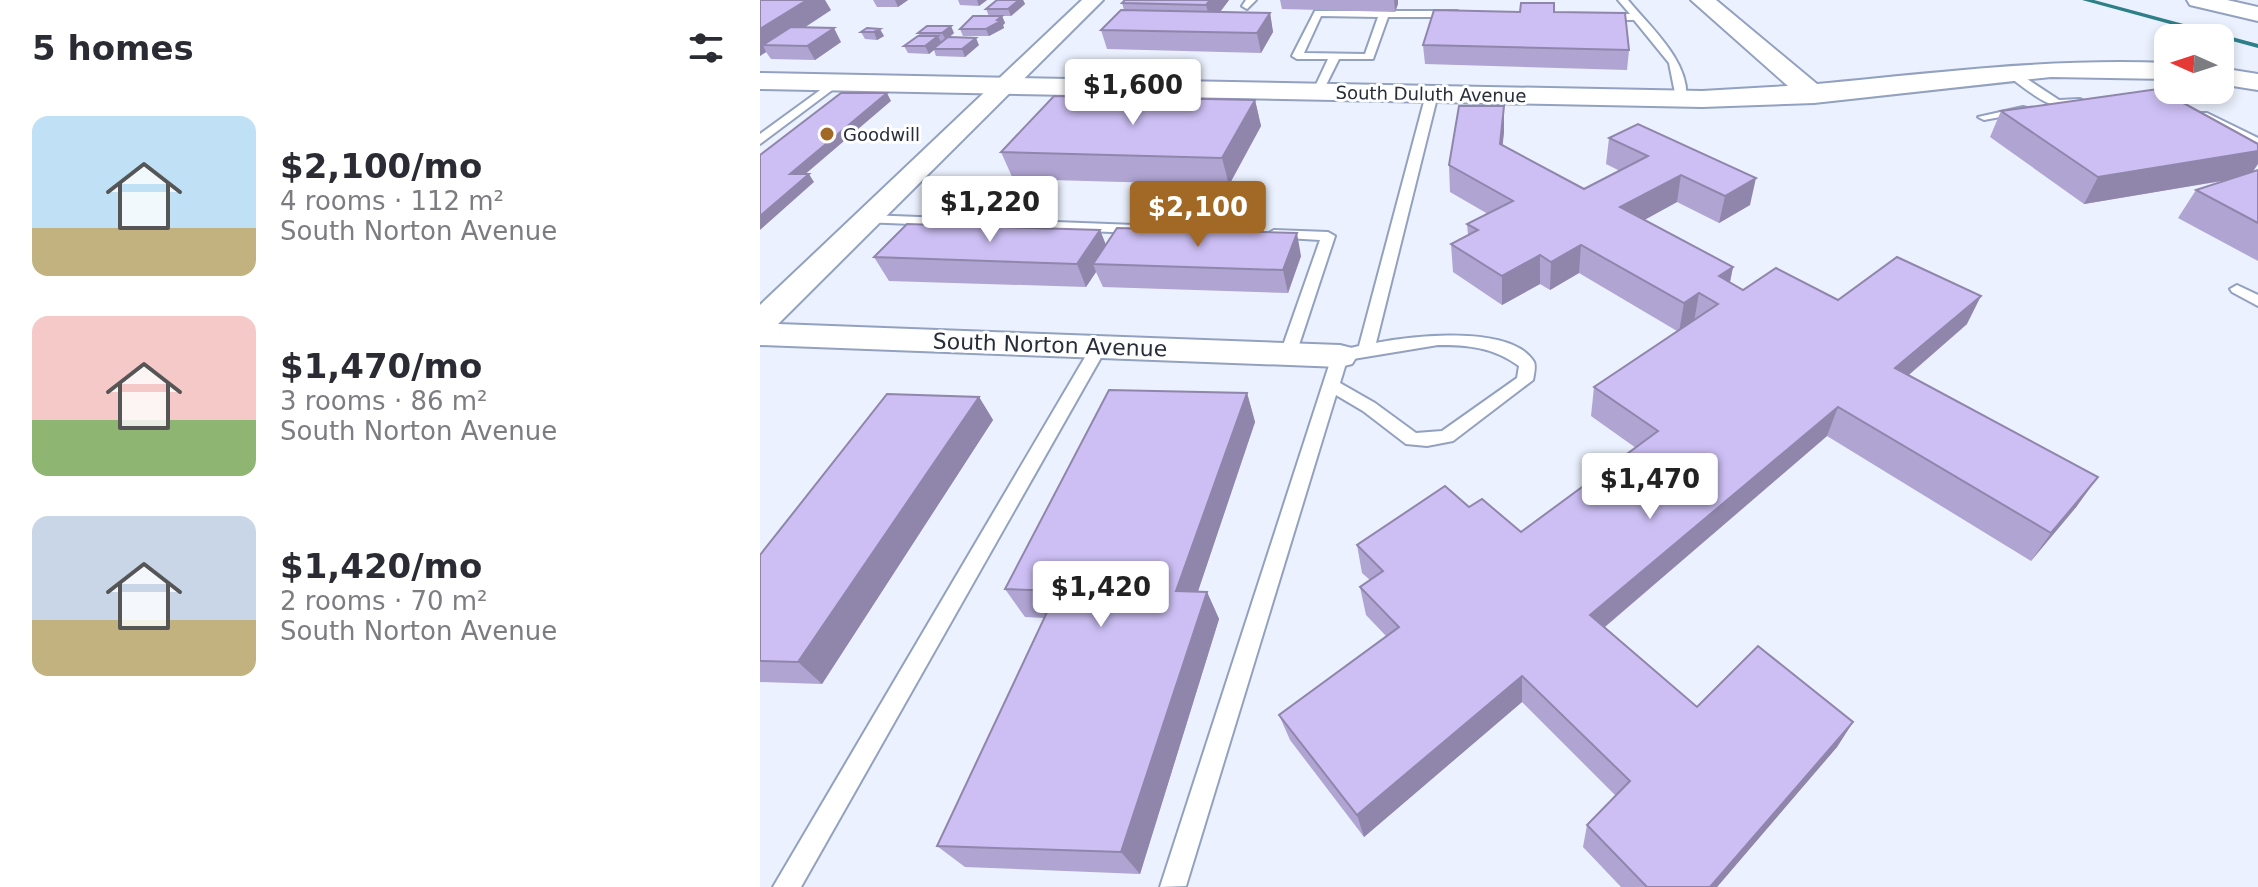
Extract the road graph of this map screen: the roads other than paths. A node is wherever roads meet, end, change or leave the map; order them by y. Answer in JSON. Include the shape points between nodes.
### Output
{"nodes":[{"id":1,"x":1093,"y":0,"type":"edge"},
{"id":2,"x":1623,"y":0,"type":"edge"},
{"id":3,"x":1702,"y":0,"type":"edge"},
{"id":4,"x":2198,"y":0,"type":"edge"},
{"id":5,"x":1384,"y":14,"type":"junction"},
{"id":6,"x":1476,"y":14,"type":"edge"},
{"id":7,"x":2258,"y":14,"type":"edge"},
{"id":8,"x":1595,"y":16,"type":"edge"},
{"id":9,"x":1639,"y":17,"type":"junction"},
{"id":10,"x":1335,"y":56,"type":"junction"},
{"id":11,"x":1824,"y":63,"type":"dead end"},
{"id":12,"x":2154,"y":70,"type":"edge"},
{"id":13,"x":2008,"y":71,"type":"junction"},
{"id":14,"x":2234,"y":78,"type":"edge"},
{"id":15,"x":838,"y":82,"type":"junction"},
{"id":16,"x":2258,"y":82,"type":"edge"},
{"id":17,"x":764,"y":84,"type":"edge"},
{"id":18,"x":1005,"y":86,"type":"junction"},
{"id":19,"x":1859,"y":90,"type":"junction"},
{"id":20,"x":1318,"y":91,"type":"junction"},
{"id":21,"x":1432,"y":94,"type":"junction"},
{"id":22,"x":1814,"y":95,"type":"junction"},
{"id":23,"x":1682,"y":98,"type":"junction"},
{"id":24,"x":2087,"y":102,"type":"edge"},
{"id":25,"x":2057,"y":104,"type":"junction"},
{"id":26,"x":2187,"y":108,"type":"edge"},
{"id":27,"x":1984,"y":117,"type":"dead end"},
{"id":28,"x":760,"y":140,"type":"edge"},
{"id":29,"x":2258,"y":143,"type":"edge"},
{"id":30,"x":867,"y":219,"type":"junction"},
{"id":31,"x":1201,"y":231,"type":"edge"},
{"id":32,"x":1264,"y":233,"type":"edge"},
{"id":33,"x":2237,"y":289,"type":"dead end"},
{"id":34,"x":2258,"y":301,"type":"edge"},
{"id":35,"x":760,"y":323,"type":"edge"},
{"id":36,"x":760,"y":334,"type":"edge"},
{"id":37,"x":1099,"y":347,"type":"junction"},
{"id":38,"x":1288,"y":354,"type":"junction"},
{"id":39,"x":1346,"y":364,"type":"junction"},
{"id":40,"x":1173,"y":886,"type":"edge"},
{"id":41,"x":786,"y":887,"type":"edge"}],
"edges":[{"from":1,"to":18,"type":"street"},
{"from":2,"to":9,"type":"lane"},
{"from":3,"to":22,"type":"main road"},
{"from":4,"to":7,"type":"main road"},
{"from":5,"to":6,"type":"lane"},
{"from":5,"to":10,"type":"lane","via":[[1369,57]]},
{"from":5,"to":10,"type":"lane","via":[[1318,13],[1297,56]]},
{"from":8,"to":9,"type":"lane"},
{"from":9,"to":23,"type":"lane","via":[[1674,63]]},
{"from":10,"to":20,"type":"lane"},
{"from":11,"to":19,"type":"main road"},
{"from":12,"to":13,"type":"main road","name":"South Duluth Avenue"},
{"from":13,"to":19,"type":"main road","name":"South Duluth Avenue"},
{"from":13,"to":25,"type":"lane"},
{"from":14,"to":16,"type":"main road"},
{"from":15,"to":17,"type":"main road","name":"South Duluth Avenue"},
{"from":15,"to":18,"type":"main road","name":"South Duluth Avenue"},
{"from":15,"to":28,"type":"lane"},
{"from":18,"to":20,"type":"main road","name":"South Duluth Avenue"},
{"from":18,"to":30,"type":"street"},
{"from":19,"to":22,"type":"main road","name":"South Duluth Avenue"},
{"from":20,"to":21,"type":"main road","name":"South Duluth Avenue"},
{"from":21,"to":23,"type":"main road","name":"South Duluth Avenue"},
{"from":21,"to":39,"type":"lane"},
{"from":22,"to":23,"type":"main road","name":"South Duluth Avenue"},
{"from":24,"to":25,"type":"lane"},
{"from":25,"to":27,"type":"lane"},
{"from":26,"to":29,"type":"lane"},
{"from":30,"to":31,"type":"lane"},
{"from":30,"to":35,"type":"street"},
{"from":32,"to":38,"type":"lane","via":[[1328,236]]},
{"from":33,"to":34,"type":"lane"},
{"from":36,"to":37,"type":"street","name":"South Norton Avenue"},
{"from":37,"to":38,"type":"street","name":"South Norton Avenue"},
{"from":37,"to":41,"type":"lane"},
{"from":38,"to":39,"type":"street","name":"South Norton Avenue"},
{"from":39,"to":39,"type":"lane","via":[[1393,344],[1484,340],[1516,351],[1527,364],[1525,380],[1447,436],[1427,440],[1412,439],[1369,407]]},
{"from":39,"to":40,"type":"lane"}]}
